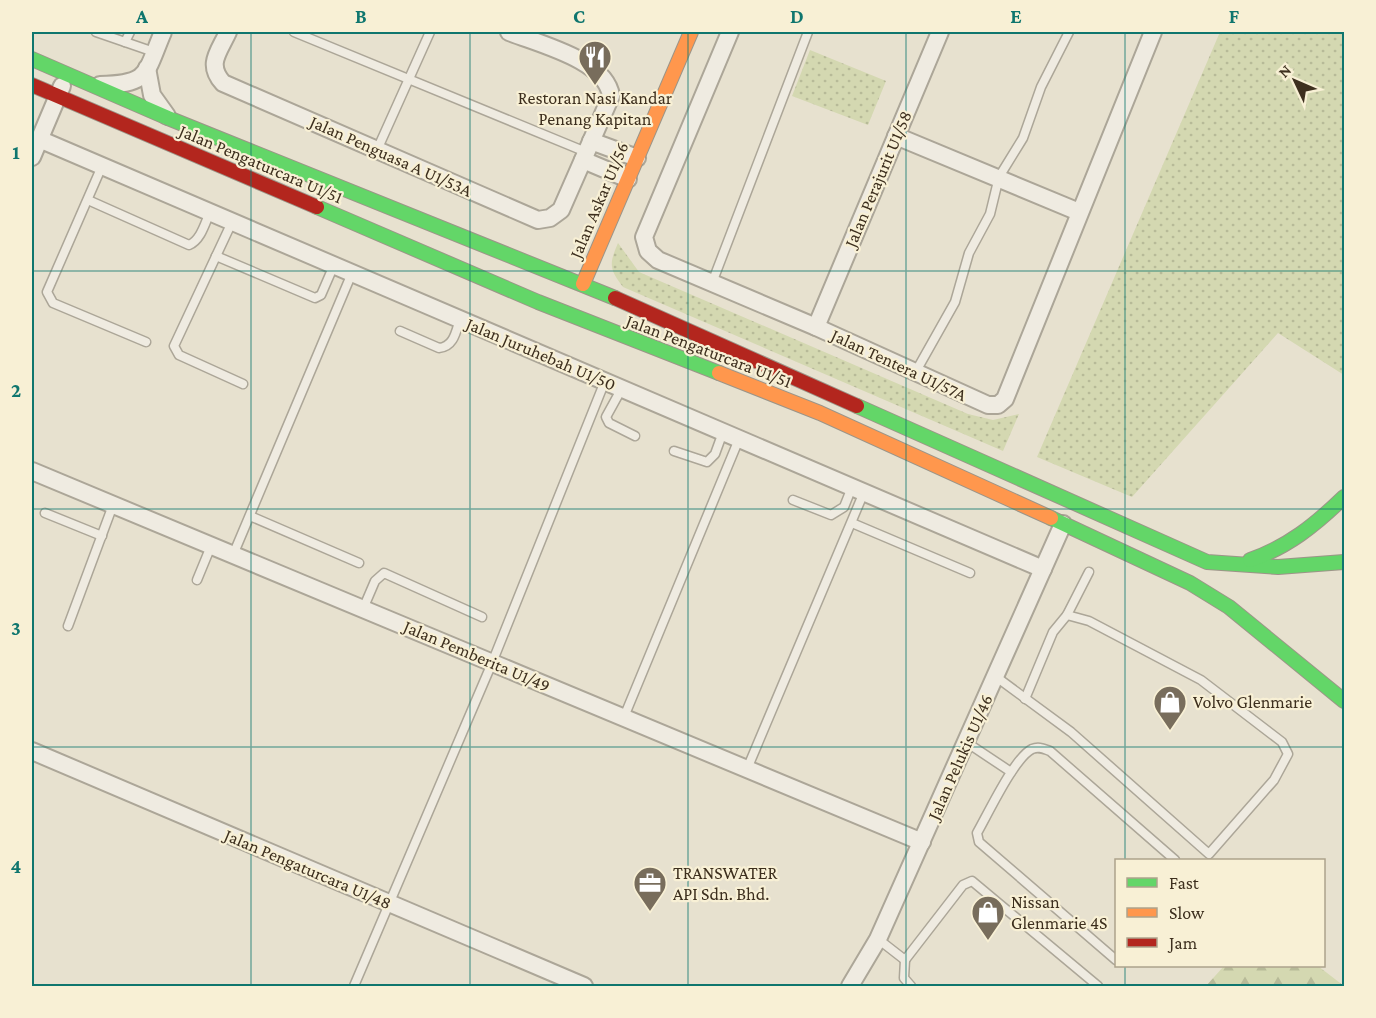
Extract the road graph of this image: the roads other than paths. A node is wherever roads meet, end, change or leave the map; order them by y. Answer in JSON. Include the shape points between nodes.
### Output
{"nodes":[{"id":1,"x":96,"y":32,"type":"edge"},
{"id":2,"x":129,"y":32,"type":"edge"},
{"id":3,"x":163,"y":32,"type":"edge"},
{"id":4,"x":228,"y":32,"type":"edge"},
{"id":5,"x":294,"y":32,"type":"edge"},
{"id":6,"x":430,"y":32,"type":"edge"},
{"id":7,"x":509,"y":32,"type":"edge"},
{"id":8,"x":691,"y":32,"type":"edge"},
{"id":9,"x":730,"y":32,"type":"edge"},
{"id":10,"x":808,"y":32,"type":"edge"},
{"id":11,"x":939,"y":32,"type":"edge"},
{"id":12,"x":1069,"y":32,"type":"edge"},
{"id":13,"x":1153,"y":32,"type":"edge"},
{"id":14,"x":125,"y":42,"type":"junction"},
{"id":15,"x":154,"y":52,"type":"junction"},
{"id":16,"x":32,"y":59,"type":"edge"},
{"id":17,"x":147,"y":68,"type":"junction"},
{"id":18,"x":68,"y":74,"type":"junction"},
{"id":19,"x":409,"y":79,"type":"junction"},
{"id":20,"x":32,"y":85,"type":"edge"},
{"id":21,"x":93,"y":85,"type":"junction"},
{"id":22,"x":58,"y":96,"type":"junction"},
{"id":23,"x":168,"y":118,"type":"junction"},
{"id":24,"x":896,"y":136,"type":"junction"},
{"id":25,"x":39,"y":139,"type":"junction"},
{"id":26,"x":377,"y":150,"type":"junction"},
{"id":27,"x":587,"y":151,"type":"junction"},
{"id":28,"x":32,"y":157,"type":"edge"},
{"id":29,"x":637,"y":158,"type":"junction"},
{"id":30,"x":102,"y":166,"type":"junction"},
{"id":31,"x":999,"y":177,"type":"junction"},
{"id":32,"x":628,"y":179,"type":"junction"},
{"id":33,"x":88,"y":200,"type":"junction"},
{"id":34,"x":210,"y":212,"type":"junction"},
{"id":35,"x":1078,"y":212,"type":"junction"},
{"id":36,"x":232,"y":222,"type":"junction"},
{"id":37,"x":216,"y":256,"type":"junction"},
{"id":38,"x":334,"y":265,"type":"junction"},
{"id":39,"x":591,"y":265,"type":"junction"},
{"id":40,"x":352,"y":273,"type":"junction"},
{"id":41,"x":558,"y":274,"type":"junction"},
{"id":42,"x":712,"y":283,"type":"junction"},
{"id":43,"x":583,"y":284,"type":"junction"},
{"id":44,"x":603,"y":293,"type":"junction"},
{"id":45,"x":538,"y":302,"type":"junction"},
{"id":46,"x":460,"y":319,"type":"junction"},
{"id":47,"x":816,"y":327,"type":"junction"},
{"id":48,"x":399,"y":331,"type":"dead end"},
{"id":49,"x":619,"y":335,"type":"junction"},
{"id":50,"x":146,"y":342,"type":"dead end"},
{"id":51,"x":915,"y":373,"type":"junction"},
{"id":52,"x":605,"y":381,"type":"junction"},
{"id":53,"x":243,"y":384,"type":"dead end"},
{"id":54,"x":622,"y":388,"type":"junction"},
{"id":55,"x":723,"y":432,"type":"junction"},
{"id":56,"x":635,"y":436,"type":"dead end"},
{"id":57,"x":740,"y":439,"type":"junction"},
{"id":58,"x":674,"y":451,"type":"dead end"},
{"id":59,"x":32,"y":471,"type":"edge"},
{"id":60,"x":858,"y":489,"type":"junction"},
{"id":61,"x":1344,"y":497,"type":"edge"},
{"id":62,"x":794,"y":500,"type":"dead end"},
{"id":63,"x":113,"y":505,"type":"junction"},
{"id":64,"x":45,"y":513,"type":"dead end"},
{"id":65,"x":250,"y":516,"type":"junction"},
{"id":66,"x":852,"y":523,"type":"junction"},
{"id":67,"x":1064,"y":524,"type":"junction"},
{"id":68,"x":102,"y":536,"type":"junction"},
{"id":69,"x":212,"y":546,"type":"junction"},
{"id":70,"x":233,"y":555,"type":"junction"},
{"id":71,"x":1344,"y":562,"type":"edge"},
{"id":72,"x":359,"y":563,"type":"dead end"},
{"id":73,"x":1233,"y":565,"type":"junction"},
{"id":74,"x":1043,"y":569,"type":"junction"},
{"id":75,"x":1089,"y":572,"type":"dead end"},
{"id":76,"x":970,"y":573,"type":"dead end"},
{"id":77,"x":197,"y":580,"type":"dead end"},
{"id":78,"x":363,"y":609,"type":"junction"},
{"id":79,"x":1067,"y":615,"type":"junction"},
{"id":80,"x":482,"y":617,"type":"dead end"},
{"id":81,"x":68,"y":626,"type":"dead end"},
{"id":82,"x":492,"y":663,"type":"junction"},
{"id":83,"x":995,"y":676,"type":"junction"},
{"id":84,"x":1025,"y":699,"type":"junction"},
{"id":85,"x":1344,"y":701,"type":"edge"},
{"id":86,"x":624,"y":717,"type":"junction"},
{"id":87,"x":966,"y":742,"type":"junction"},
{"id":88,"x":32,"y":751,"type":"edge"},
{"id":89,"x":747,"y":769,"type":"junction"},
{"id":90,"x":1011,"y":772,"type":"junction"},
{"id":91,"x":922,"y":842,"type":"junction"},
{"id":92,"x":1173,"y":859,"type":"edge"},
{"id":93,"x":389,"y":904,"type":"junction"},
{"id":94,"x":878,"y":939,"type":"junction"},
{"id":95,"x":1115,"y":959,"type":"edge"},
{"id":96,"x":906,"y":960,"type":"junction"},
{"id":97,"x":1097,"y":986,"type":"edge"},
{"id":98,"x":354,"y":987,"type":"edge"},
{"id":99,"x":584,"y":987,"type":"edge"},
{"id":100,"x":850,"y":987,"type":"edge"},
{"id":101,"x":911,"y":987,"type":"edge"}],
"edges":[{"from":1,"to":14,"type":"lane"},
{"from":2,"to":14,"type":"lane"},
{"from":3,"to":15,"type":"street"},
{"from":4,"to":26,"type":"street","name":"Jalan Penguasa A U1/53A","via":[[213,64],[215,74],[224,83]]},
{"from":5,"to":19,"type":"lane"},
{"from":6,"to":19,"type":"lane"},
{"from":7,"to":27,"type":"street","name":"Jalan Penguasa A U1/53A","via":[[592,66],[605,78],[611,96]]},
{"from":8,"to":29,"type":"main road","name":"Jalan Askar U1/56"},
{"from":9,"to":42,"type":"street","name":"Jalan Tentera U1/57A","via":[[644,237],[648,251],[658,261]]},
{"from":10,"to":42,"type":"lane"},
{"from":11,"to":24,"type":"street","name":"Jalan Perajurit U1/58"},
{"from":12,"to":31,"type":"lane","via":[[1041,87],[1023,138]]},
{"from":13,"to":35,"type":"street","name":"Jalan Tentera U1/57A"},
{"from":14,"to":15,"type":"lane"},
{"from":15,"to":17,"type":"street"},
{"from":16,"to":18,"type":"main road","name":"Jalan Pengaturcara U1/51"},
{"from":17,"to":21,"type":"street","via":[[137,81],[128,85]]},
{"from":17,"to":23,"type":"street","via":[[152,94]]},
{"from":18,"to":21,"type":"main road","name":"Jalan Pengaturcara U1/51"},
{"from":18,"to":22,"type":"street"},
{"from":19,"to":26,"type":"lane"},
{"from":19,"to":27,"type":"lane"},
{"from":20,"to":22,"type":"main road","name":"Jalan Pengaturcara U1/51"},
{"from":21,"to":23,"type":"main road","name":"Jalan Pengaturcara U1/51"},
{"from":22,"to":25,"type":"street"},
{"from":22,"to":45,"type":"main road","name":"Jalan Pengaturcara U1/51"},
{"from":23,"to":41,"type":"main road","name":"Jalan Pengaturcara U1/51"},
{"from":24,"to":31,"type":"street"},
{"from":24,"to":47,"type":"street","name":"Jalan Perajurit U1/58"},
{"from":25,"to":28,"type":"street"},
{"from":25,"to":30,"type":"street","name":"Jalan Juruhebah U1/50"},
{"from":26,"to":27,"type":"street","name":"Jalan Penguasa A U1/53A","via":[[538,220],[561,210]]},
{"from":27,"to":29,"type":"street"},
{"from":27,"to":32,"type":"street"},
{"from":29,"to":32,"type":"main road","name":"Jalan Askar U1/56"},
{"from":30,"to":33,"type":"lane"},
{"from":30,"to":34,"type":"street","name":"Jalan Juruhebah U1/50"},
{"from":31,"to":35,"type":"street"},
{"from":31,"to":51,"type":"lane","via":[[990,214],[969,253],[955,302]]},
{"from":32,"to":39,"type":"main road","name":"Jalan Askar U1/56"},
{"from":33,"to":34,"type":"lane","via":[[189,244],[195,243]]},
{"from":33,"to":50,"type":"lane","via":[[47,292],[49,297],[54,303]]},
{"from":34,"to":36,"type":"street","name":"Jalan Juruhebah U1/50"},
{"from":35,"to":51,"type":"street","name":"Jalan Tentera U1/57A","via":[[1005,399],[998,405],[988,405]]},
{"from":36,"to":37,"type":"lane"},
{"from":36,"to":38,"type":"street","name":"Jalan Juruhebah U1/50"},
{"from":37,"to":38,"type":"lane","via":[[315,298],[321,295]]},
{"from":37,"to":53,"type":"lane","via":[[174,346],[179,355]]},
{"from":38,"to":40,"type":"street","name":"Jalan Juruhebah U1/50"},
{"from":39,"to":41,"type":"main road"},
{"from":39,"to":43,"type":"main road","name":"Jalan Askar U1/56"},
{"from":39,"to":44,"type":"main road"},
{"from":40,"to":46,"type":"street","name":"Jalan Juruhebah U1/50"},
{"from":40,"to":65,"type":"lane"},
{"from":41,"to":43,"type":"main road","name":"Jalan Pengaturcara U1/51"},
{"from":42,"to":47,"type":"street","name":"Jalan Tentera U1/57A"},
{"from":43,"to":44,"type":"main road","name":"Jalan Pengaturcara U1/51"},
{"from":43,"to":45,"type":"main road"},
{"from":43,"to":49,"type":"main road","via":[[595,308]]},
{"from":44,"to":73,"type":"main road","name":"Jalan Pengaturcara U1/51","via":[[1207,562]]},
{"from":45,"to":49,"type":"main road","name":"Jalan Pengaturcara U1/51"},
{"from":46,"to":48,"type":"lane","via":[[452,341],[445,348]]},
{"from":46,"to":52,"type":"street","name":"Jalan Juruhebah U1/50"},
{"from":47,"to":51,"type":"street","name":"Jalan Tentera U1/57A"},
{"from":49,"to":67,"type":"main road","name":"Jalan Pengaturcara U1/51","via":[[820,412]]},
{"from":52,"to":54,"type":"street","name":"Jalan Juruhebah U1/50"},
{"from":52,"to":82,"type":"lane"},
{"from":54,"to":55,"type":"street","name":"Jalan Juruhebah U1/50"},
{"from":54,"to":56,"type":"lane","via":[[606,417],[609,423]]},
{"from":55,"to":57,"type":"street","name":"Jalan Juruhebah U1/50"},
{"from":55,"to":58,"type":"lane","via":[[715,454],[707,462]]},
{"from":57,"to":60,"type":"street","name":"Jalan Juruhebah U1/50"},
{"from":57,"to":86,"type":"lane"},
{"from":59,"to":63,"type":"street","name":"Jalan Pemberita U1/49"},
{"from":60,"to":62,"type":"lane","via":[[844,507],[831,515]]},
{"from":60,"to":66,"type":"lane"},
{"from":60,"to":74,"type":"street","name":"Jalan Juruhebah U1/50"},
{"from":61,"to":73,"type":"main road","via":[[1302,537],[1278,551]]},
{"from":63,"to":68,"type":"lane"},
{"from":63,"to":69,"type":"street","name":"Jalan Pemberita U1/49"},
{"from":64,"to":68,"type":"lane"},
{"from":65,"to":70,"type":"lane"},
{"from":65,"to":72,"type":"lane"},
{"from":66,"to":76,"type":"lane"},
{"from":66,"to":89,"type":"lane"},
{"from":67,"to":74,"type":"street","name":"Jalan Pelukis U1/46"},
{"from":67,"to":85,"type":"main road","name":"Jalan Pengaturcara U1/51","via":[[1190,583],[1229,607]]},
{"from":68,"to":81,"type":"lane"},
{"from":69,"to":70,"type":"street","name":"Jalan Pemberita U1/49"},
{"from":69,"to":77,"type":"lane"},
{"from":70,"to":78,"type":"street","name":"Jalan Pemberita U1/49"},
{"from":71,"to":73,"type":"main road","name":"Jalan Pengaturcara U1/51","via":[[1278,567]]},
{"from":74,"to":83,"type":"street","name":"Jalan Pelukis U1/46"},
{"from":75,"to":79,"type":"lane"},
{"from":78,"to":80,"type":"lane","via":[[375,581],[384,573]]},
{"from":78,"to":82,"type":"street","name":"Jalan Pemberita U1/49"},
{"from":79,"to":84,"type":"lane","via":[[1053,632]]},
{"from":79,"to":84,"type":"lane","via":[[1089,621],[1201,680],[1282,742],[1288,754],[1274,780],[1209,854],[1071,732]]},
{"from":82,"to":86,"type":"street","name":"Jalan Pemberita U1/49"},
{"from":82,"to":93,"type":"lane"},
{"from":83,"to":84,"type":"lane"},
{"from":83,"to":87,"type":"street","name":"Jalan Pelukis U1/46"},
{"from":86,"to":89,"type":"street","name":"Jalan Pemberita U1/49"},
{"from":87,"to":90,"type":"lane"},
{"from":87,"to":91,"type":"street","name":"Jalan Pelukis U1/46"},
{"from":88,"to":93,"type":"street","name":"Jalan Pengaturcara U1/48"},
{"from":89,"to":91,"type":"street","name":"Jalan Pemberita U1/49"},
{"from":90,"to":92,"type":"lane","via":[[1030,750],[1041,747],[1050,751]]},
{"from":90,"to":95,"type":"lane","via":[[977,833],[979,842]]},
{"from":91,"to":94,"type":"street","name":"Jalan Pelukis U1/46"},
{"from":93,"to":98,"type":"lane"},
{"from":93,"to":99,"type":"street","name":"Jalan Pengaturcara U1/48"},
{"from":94,"to":96,"type":"lane"},
{"from":94,"to":100,"type":"street","name":"Jalan Pelukis U1/46"},
{"from":96,"to":97,"type":"lane","via":[[963,885],[972,881]]},
{"from":96,"to":101,"type":"lane","via":[[904,978]]}]}
